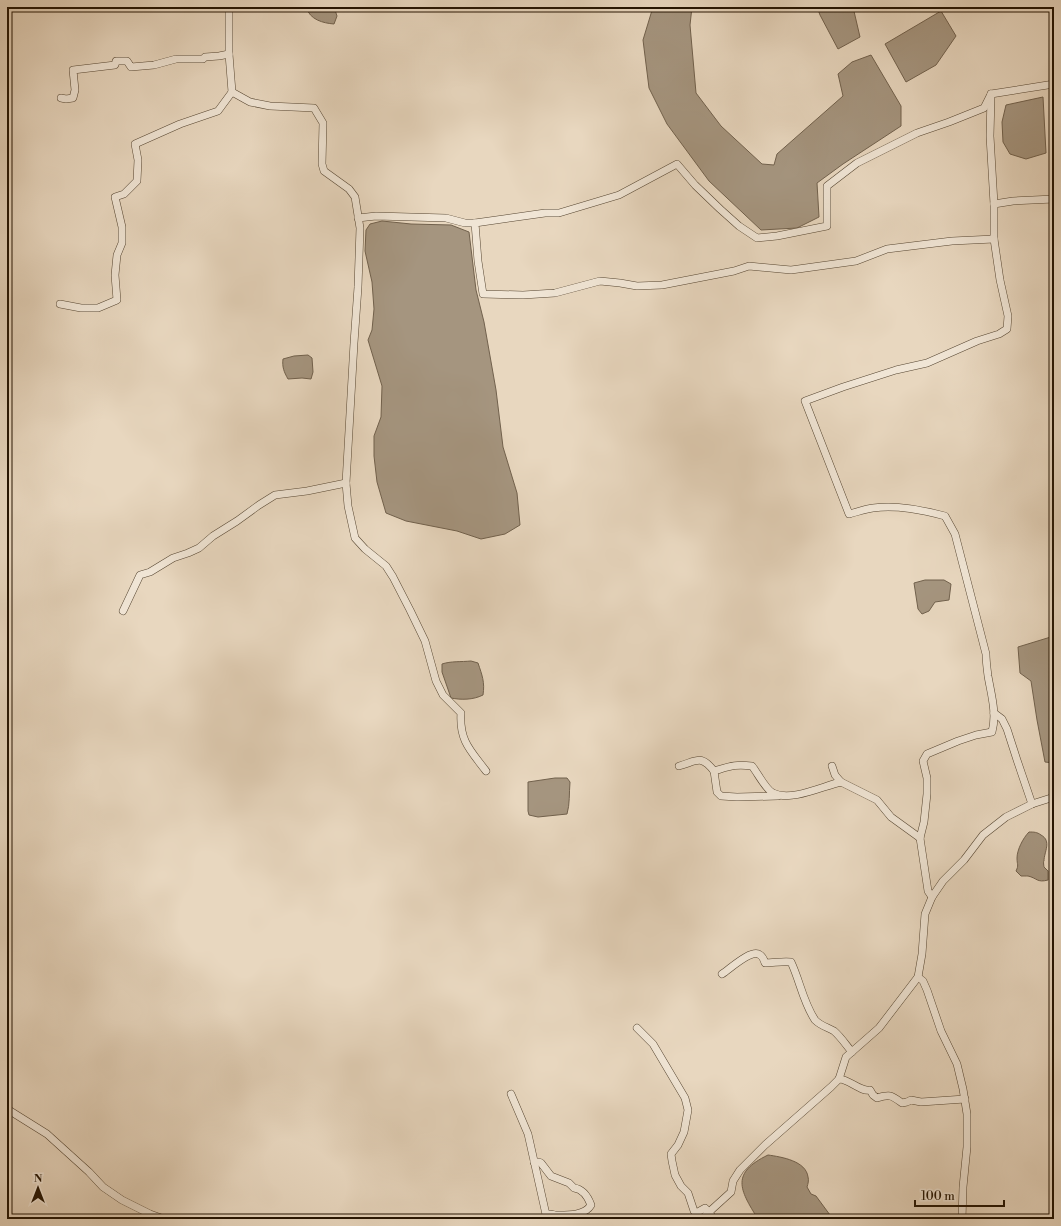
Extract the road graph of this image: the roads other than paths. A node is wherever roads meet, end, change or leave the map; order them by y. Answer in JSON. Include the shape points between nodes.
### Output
{"nodes":[{"id":1,"x":229,"y":7,"type":"edge"},
{"id":2,"x":229,"y":54,"type":"junction"},
{"id":3,"x":1054,"y":84,"type":"edge"},
{"id":4,"x":232,"y":92,"type":"junction"},
{"id":5,"x":991,"y":94,"type":"junction"},
{"id":6,"x":62,"y":98,"type":"dead end"},
{"id":7,"x":1054,"y":199,"type":"edge"},
{"id":8,"x":994,"y":204,"type":"junction"},
{"id":9,"x":358,"y":218,"type":"junction"},
{"id":10,"x":475,"y":223,"type":"junction"},
{"id":11,"x":994,"y":239,"type":"junction"},
{"id":12,"x":60,"y":304,"type":"dead end"},
{"id":13,"x":346,"y":483,"type":"junction"},
{"id":14,"x":123,"y":611,"type":"dead end"},
{"id":15,"x":994,"y":713,"type":"junction"},
{"id":16,"x":679,"y":766,"type":"dead end"},
{"id":17,"x":832,"y":766,"type":"dead end"},
{"id":18,"x":486,"y":771,"type":"dead end"},
{"id":19,"x":714,"y":771,"type":"junction"},
{"id":20,"x":841,"y":782,"type":"junction"},
{"id":21,"x":784,"y":796,"type":"junction"},
{"id":22,"x":1054,"y":797,"type":"edge"},
{"id":23,"x":1032,"y":804,"type":"junction"},
{"id":24,"x":920,"y":838,"type":"junction"},
{"id":25,"x":932,"y":897,"type":"junction"},
{"id":26,"x":722,"y":974,"type":"dead end"},
{"id":27,"x":918,"y":977,"type":"junction"},
{"id":28,"x":637,"y":1028,"type":"dead end"},
{"id":29,"x":852,"y":1052,"type":"junction"},
{"id":30,"x":839,"y":1078,"type":"junction"},
{"id":31,"x":511,"y":1094,"type":"dead end"},
{"id":32,"x":965,"y":1099,"type":"junction"},
{"id":33,"x":7,"y":1109,"type":"edge"},
{"id":34,"x":534,"y":1162,"type":"junction"},
{"id":35,"x":709,"y":1212,"type":"junction"},
{"id":36,"x":546,"y":1217,"type":"edge"},
{"id":37,"x":164,"y":1219,"type":"edge"},
{"id":38,"x":702,"y":1219,"type":"edge"},
{"id":39,"x":713,"y":1219,"type":"edge"},
{"id":40,"x":962,"y":1219,"type":"edge"}],
"edges":[{"from":1,"to":2,"type":"street"},
{"from":2,"to":4,"type":"street"},
{"from":2,"to":6,"type":"street","via":[[198,60],[176,59],[132,67],[127,61],[116,61],[115,64],[73,70],[73,98]]},
{"from":3,"to":5,"type":"street"},
{"from":4,"to":9,"type":"street","via":[[250,102],[270,106],[314,108],[323,123],[324,171],[355,196]]},
{"from":4,"to":12,"type":"street","via":[[218,111],[135,144],[138,160],[137,181],[124,194],[115,197],[122,227],[122,243],[117,255],[115,275],[117,300],[98,308]]},
{"from":5,"to":8,"type":"street","via":[[990,136]]},
{"from":5,"to":10,"type":"street","via":[[984,108],[917,132],[857,163],[838,177],[827,186],[827,226],[757,238],[715,204],[677,164],[619,195],[560,213]]},
{"from":7,"to":8,"type":"street"},
{"from":8,"to":11,"type":"street"},
{"from":9,"to":10,"type":"street","via":[[446,218]]},
{"from":9,"to":13,"type":"street","via":[[360,255]]},
{"from":10,"to":11,"type":"street","via":[[483,294],[555,293],[600,281],[637,286],[662,285],[749,266],[791,270],[856,261],[887,249]]},
{"from":11,"to":15,"type":"street","via":[[1008,316],[1007,329],[927,363],[896,370],[805,401],[849,514],[873,508],[925,510],[945,516],[956,534],[986,654]]},
{"from":13,"to":14,"type":"street","via":[[275,495],[259,504],[199,548],[140,575]]},
{"from":13,"to":18,"type":"street","via":[[354,538],[386,566],[393,577],[425,641],[436,681],[443,695],[461,713],[463,738]]},
{"from":15,"to":23,"type":"street","via":[[1002,718],[1007,729]]},
{"from":15,"to":24,"type":"street","via":[[992,732],[958,741],[927,754],[923,761],[927,794]]},
{"from":16,"to":19,"type":"street","via":[[696,759],[709,764]]},
{"from":17,"to":20,"type":"street"},
{"from":19,"to":21,"type":"street","via":[[737,764],[752,766],[772,793]]},
{"from":19,"to":21,"type":"street","via":[[717,792],[721,796]]},
{"from":20,"to":21,"type":"street"},
{"from":20,"to":24,"type":"street","via":[[876,800],[891,817]]},
{"from":22,"to":23,"type":"street"},
{"from":23,"to":25,"type":"street","via":[[1006,817],[983,835]]},
{"from":24,"to":25,"type":"street","via":[[928,891]]},
{"from":25,"to":27,"type":"street","via":[[925,914]]},
{"from":26,"to":29,"type":"street","via":[[749,954],[757,953],[765,963],[791,962],[803,997],[816,1020],[821,1026],[833,1030]]},
{"from":27,"to":29,"type":"street","via":[[880,1028]]},
{"from":27,"to":32,"type":"street","via":[[923,981],[941,1031],[957,1064]]},
{"from":28,"to":35,"type":"street","via":[[653,1044],[685,1098],[688,1110],[684,1132],[672,1154],[672,1161],[675,1175],[688,1193],[694,1211],[696,1213],[705,1208]]},
{"from":29,"to":30,"type":"street","via":[[846,1057]]},
{"from":30,"to":32,"type":"street","via":[[870,1090],[877,1098],[887,1095],[902,1103],[911,1100],[921,1102]]},
{"from":30,"to":35,"type":"street","via":[[740,1170],[733,1181],[731,1192]]},
{"from":31,"to":34,"type":"street","via":[[528,1134]]},
{"from":32,"to":40,"type":"street","via":[[967,1146],[962,1187]]},
{"from":33,"to":37,"type":"street","via":[[47,1134],[103,1187],[122,1200]]},
{"from":34,"to":36,"type":"street"},
{"from":34,"to":36,"type":"street","via":[[542,1163],[551,1176],[583,1191],[591,1205],[580,1213],[550,1214]]},
{"from":35,"to":38,"type":"street"},
{"from":35,"to":39,"type":"street"}]}
